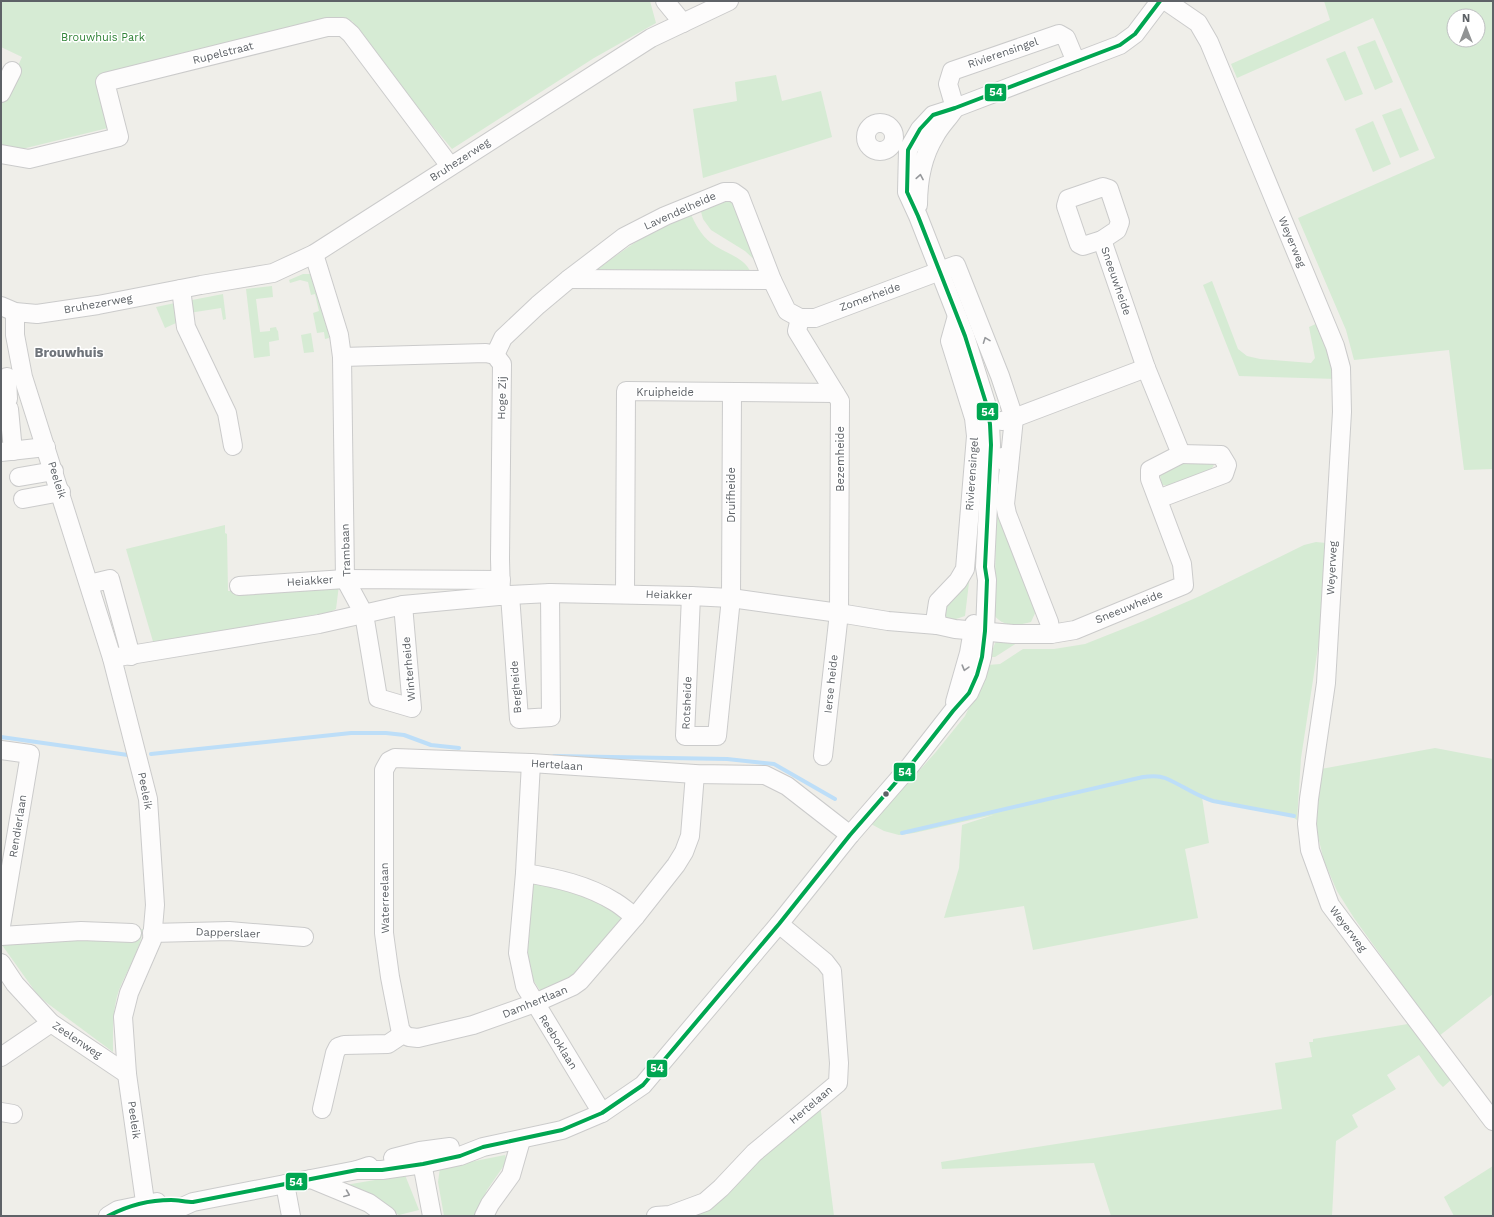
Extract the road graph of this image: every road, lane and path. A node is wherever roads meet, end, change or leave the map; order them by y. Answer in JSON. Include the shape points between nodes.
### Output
{"nodes":[{"id":1,"x":665,"y":1,"type":"edge"},
{"id":2,"x":729,"y":1,"type":"edge"},
{"id":3,"x":1160,"y":1,"type":"edge"},
{"id":4,"x":1166,"y":1,"type":"edge"},
{"id":5,"x":683,"y":23,"type":"junction"},
{"id":6,"x":1076,"y":62,"type":"junction"},
{"id":7,"x":12,"y":71,"type":"dead end"},
{"id":8,"x":1,"y":93,"type":"edge"},
{"id":9,"x":955,"y":108,"type":"junction"},
{"id":10,"x":1,"y":154,"type":"edge"},
{"id":11,"x":450,"y":166,"type":"junction"},
{"id":12,"x":1102,"y":240,"type":"dead end"},
{"id":13,"x":314,"y":254,"type":"junction"},
{"id":14,"x":939,"y":271,"type":"junction"},
{"id":15,"x":568,"y":279,"type":"junction"},
{"id":16,"x":772,"y":280,"type":"junction"},
{"id":17,"x":181,"y":289,"type":"junction"},
{"id":18,"x":8,"y":309,"type":"edge"},
{"id":19,"x":957,"y":316,"type":"junction"},
{"id":20,"x":800,"y":318,"type":"junction"},
{"id":21,"x":495,"y":355,"type":"junction"},
{"id":22,"x":342,"y":357,"type":"junction"},
{"id":23,"x":1146,"y":368,"type":"junction"},
{"id":24,"x":1000,"y":376,"type":"junction"},
{"id":25,"x":10,"y":377,"type":"edge"},
{"id":26,"x":732,"y":392,"type":"junction"},
{"id":27,"x":835,"y":393,"type":"junction"},
{"id":28,"x":986,"y":403,"type":"junction"},
{"id":29,"x":5,"y":404,"type":"edge"},
{"id":30,"x":1014,"y":418,"type":"junction"},
{"id":31,"x":990,"y":424,"type":"junction"},
{"id":32,"x":991,"y":445,"type":"junction"},
{"id":33,"x":233,"y":446,"type":"dead end"},
{"id":34,"x":46,"y":447,"type":"junction"},
{"id":35,"x":7,"y":451,"type":"edge"},
{"id":36,"x":1181,"y":454,"type":"junction"},
{"id":37,"x":1009,"y":467,"type":"junction"},
{"id":38,"x":54,"y":471,"type":"junction"},
{"id":39,"x":19,"y":477,"type":"dead end"},
{"id":40,"x":61,"y":492,"type":"junction"},
{"id":41,"x":23,"y":499,"type":"dead end"},
{"id":42,"x":1158,"y":499,"type":"junction"},
{"id":43,"x":345,"y":579,"type":"junction"},
{"id":44,"x":89,"y":584,"type":"junction"},
{"id":45,"x":240,"y":586,"type":"dead end"},
{"id":46,"x":504,"y":590,"type":"junction"},
{"id":47,"x":550,"y":593,"type":"junction"},
{"id":48,"x":625,"y":594,"type":"junction"},
{"id":49,"x":691,"y":596,"type":"junction"},
{"id":50,"x":731,"y":598,"type":"junction"},
{"id":51,"x":403,"y":606,"type":"junction"},
{"id":52,"x":839,"y":613,"type":"junction"},
{"id":53,"x":364,"y":614,"type":"junction"},
{"id":54,"x":937,"y":625,"type":"junction"},
{"id":55,"x":979,"y":630,"type":"junction"},
{"id":56,"x":1051,"y":634,"type":"junction"},
{"id":57,"x":131,"y":656,"type":"junction"},
{"id":58,"x":112,"y":658,"type":"junction"},
{"id":59,"x":1,"y":750,"type":"edge"},
{"id":60,"x":823,"y":756,"type":"dead end"},
{"id":61,"x":389,"y":761,"type":"joint"},
{"id":62,"x":531,"y":763,"type":"junction"},
{"id":63,"x":694,"y":774,"type":"junction"},
{"id":64,"x":850,"y":835,"type":"junction"},
{"id":65,"x":525,"y":873,"type":"junction"},
{"id":66,"x":635,"y":916,"type":"junction"},
{"id":67,"x":778,"y":924,"type":"junction"},
{"id":68,"x":1,"y":926,"type":"edge"},
{"id":69,"x":132,"y":933,"type":"dead end"},
{"id":70,"x":152,"y":933,"type":"junction"},
{"id":71,"x":1,"y":936,"type":"edge"},
{"id":72,"x":304,"y":937,"type":"dead end"},
{"id":73,"x":1,"y":963,"type":"edge"},
{"id":74,"x":535,"y":1003,"type":"junction"},
{"id":75,"x":50,"y":1023,"type":"junction"},
{"id":76,"x":403,"y":1034,"type":"junction"},
{"id":77,"x":1,"y":1057,"type":"edge"},
{"id":78,"x":128,"y":1074,"type":"junction"},
{"id":79,"x":322,"y":1109,"type":"dead end"},
{"id":80,"x":602,"y":1113,"type":"junction"},
{"id":81,"x":1493,"y":1122,"type":"edge"},
{"id":82,"x":521,"y":1140,"type":"junction"},
{"id":83,"x":421,"y":1158,"type":"junction"},
{"id":84,"x":311,"y":1179,"type":"junction"},
{"id":85,"x":285,"y":1184,"type":"junction"},
{"id":86,"x":147,"y":1212,"type":"edge"},
{"id":87,"x":108,"y":1216,"type":"edge"},
{"id":88,"x":291,"y":1216,"type":"edge"},
{"id":89,"x":387,"y":1216,"type":"edge"},
{"id":90,"x":432,"y":1216,"type":"edge"},
{"id":91,"x":484,"y":1216,"type":"edge"},
{"id":92,"x":656,"y":1216,"type":"edge"}],
"edges":[{"from":1,"to":5,"type":"street"},
{"from":2,"to":5,"type":"street","name":"Bruhezerweg"},
{"from":3,"to":6,"type":"street","name":"Rivierensingel","via":[[1135,34],[1120,45]]},
{"from":4,"to":81,"type":"street","name":"Weyerweg","via":[[1198,23],[1209,42],[1335,346],[1341,368],[1342,412],[1326,683],[1309,799],[1307,824],[1310,850],[1330,905]]},
{"from":5,"to":11,"type":"street","name":"Bruhezerweg","via":[[651,38]]},
{"from":6,"to":9,"type":"street","name":"Rivierensingel"},
{"from":6,"to":9,"type":"street","name":"Rivierensingel","via":[[1066,38],[1059,34],[952,71],[948,84]]},
{"from":7,"to":8,"type":"street"},
{"from":9,"to":14,"type":"street","name":"Rivierensingel","via":[[933,115],[920,129],[908,150],[907,192]]},
{"from":10,"to":11,"type":"street","name":"Rupelstraat","via":[[28,159],[119,137],[106,82],[327,27],[343,27],[351,34]]},
{"from":11,"to":13,"type":"street","name":"Bruhezerweg"},
{"from":12,"to":23,"type":"street","name":"Sneeuwheide"},
{"from":13,"to":17,"type":"street","name":"Bruhezerweg","via":[[273,273]]},
{"from":13,"to":22,"type":"street","name":"Trambaan","via":[[339,335]]},
{"from":14,"to":19,"type":"street","name":"Rivierensingel"},
{"from":14,"to":20,"type":"street","name":"Zomerheide","via":[[815,318]]},
{"from":24,"to":14,"type":"street","one_way":true,"via":[[956,265]]},
{"from":15,"to":16,"type":"street"},
{"from":15,"to":16,"type":"street","name":"Lavendelheide","via":[[624,237],[665,216],[724,192],[733,192],[740,197]]},
{"from":15,"to":21,"type":"street","name":"Lavendelheide","via":[[503,338]]},
{"from":16,"to":20,"type":"street","name":"Lavendelheide","via":[[787,310]]},
{"from":17,"to":18,"type":"street","name":"Bruhezerweg","via":[[37,314]]},
{"from":17,"to":33,"type":"street","via":[[186,327],[227,413]]},
{"from":18,"to":25,"type":"street","name":"Peeleik","via":[[15,335]]},
{"from":19,"to":28,"type":"street","name":"Rivierensingel"},
{"from":19,"to":54,"type":"street","name":"Rivierensingel","via":[[950,341],[973,413],[976,436],[964,569],[958,581],[938,602]]},
{"from":20,"to":27,"type":"street","name":"Bezemheide","via":[[797,331]]},
{"from":21,"to":22,"type":"street","via":[[486,352]]},
{"from":21,"to":46,"type":"street","name":"Hoge Zij","via":[[502,364]]},
{"from":22,"to":43,"type":"street","name":"Trambaan"},
{"from":23,"to":30,"type":"street"},
{"from":23,"to":36,"type":"street","name":"Sneeuwheide"},
{"from":24,"to":28,"type":"street"},
{"from":24,"to":30,"type":"street"},
{"from":25,"to":29,"type":"street","via":[[8,399]]},
{"from":25,"to":34,"type":"street","name":"Peeleik","via":[[44,419]]},
{"from":26,"to":27,"type":"street","name":"Kruipheide"},
{"from":26,"to":48,"type":"street","name":"Kruipheide","via":[[626,392]]},
{"from":26,"to":50,"type":"street","name":"Druifheide"},
{"from":27,"to":52,"type":"street","name":"Bezemheide","via":[[840,401]]},
{"from":28,"to":31,"type":"street","name":"Rivierensingel"},
{"from":29,"to":35,"type":"street"},
{"from":30,"to":31,"type":"street"},
{"from":30,"to":37,"type":"street"},
{"from":31,"to":32,"type":"street","name":"Rivierensingel"},
{"from":32,"to":37,"type":"street","name":"Rivierensingel"},
{"from":32,"to":55,"type":"street","name":"Rivierensingel","via":[[985,567],[987,580]]},
{"from":34,"to":35,"type":"street"},
{"from":34,"to":38,"type":"street","name":"Peeleik"},
{"from":36,"to":42,"type":"street","name":"Sneeuwheide","via":[[1150,470],[1150,479]]},
{"from":36,"to":42,"type":"street","name":"Sneeuwheide","via":[[1221,455],[1227,465],[1224,474]]},
{"from":37,"to":56,"type":"street","via":[[1007,514],[1049,622]]},
{"from":38,"to":39,"type":"street"},
{"from":38,"to":40,"type":"street","name":"Peeleik"},
{"from":40,"to":41,"type":"street"},
{"from":40,"to":44,"type":"street","name":"Peeleik"},
{"from":42,"to":56,"type":"street","name":"Sneeuwheide","via":[[1182,564],[1184,585],[1075,630]]},
{"from":43,"to":45,"type":"street","name":"Heiakker"},
{"from":43,"to":46,"type":"street","name":"Heiakker"},
{"from":43,"to":53,"type":"street","name":"Trambaan"},
{"from":44,"to":57,"type":"street","via":[[110,579]]},
{"from":44,"to":58,"type":"street","name":"Peeleik"},
{"from":46,"to":47,"type":"street","name":"Heiakker"},
{"from":46,"to":47,"type":"street","name":"Bergheide","via":[[519,719],[551,717]]},
{"from":46,"to":51,"type":"street","name":"Heiakker"},
{"from":47,"to":48,"type":"street","name":"Heiakker"},
{"from":48,"to":49,"type":"street","name":"Heiakker"},
{"from":49,"to":50,"type":"street","name":"Heiakker"},
{"from":49,"to":50,"type":"street","name":"Rotsheide","via":[[685,736],[717,736]]},
{"from":50,"to":52,"type":"street","name":"Heiakker"},
{"from":51,"to":53,"type":"street","name":"Heiakker"},
{"from":51,"to":53,"type":"street","name":"Winterheide","via":[[412,708],[378,698]]},
{"from":52,"to":54,"type":"street","name":"Heiakker"},
{"from":52,"to":60,"type":"street","name":"Ierse heide"},
{"from":53,"to":57,"type":"street"},
{"from":54,"to":55,"type":"street","name":"Heiakker"},
{"from":55,"to":56,"type":"street","name":"Sneeuwheide","via":[[1013,634]]},
{"from":55,"to":64,"type":"street","name":"Rivierensingel","via":[[982,657],[969,693]]},
{"from":57,"to":58,"type":"street"},
{"from":58,"to":70,"type":"street","name":"Peeleik","via":[[148,799],[155,905]]},
{"from":59,"to":68,"type":"street","name":"Rendierlaan","via":[[30,754]]},
{"from":61,"to":62,"type":"street","name":"Hertelaan","via":[[402,757]]},
{"from":61,"to":76,"type":"street","name":"Waterreelaan","via":[[384,770],[384,933],[390,977]]},
{"from":62,"to":63,"type":"street","name":"Hertelaan"},
{"from":62,"to":65,"type":"street","name":"Reeboklaan"},
{"from":63,"to":64,"type":"street","name":"Hertelaan","via":[[765,775],[787,786]]},
{"from":63,"to":66,"type":"street","name":"Damhertlaan","via":[[690,836],[684,852]]},
{"from":64,"to":67,"type":"street","name":"Rivierensingel"},
{"from":65,"to":66,"type":"street","via":[[555,878],[588,889],[614,901]]},
{"from":65,"to":74,"type":"street","name":"Reeboklaan","via":[[518,953],[525,986]]},
{"from":66,"to":74,"type":"street","name":"Damhertlaan","via":[[580,981]]},
{"from":67,"to":80,"type":"street","name":"Rivierensingel","via":[[643,1085]]},
{"from":67,"to":92,"type":"street","name":"Hertelaan","via":[[826,962],[832,971],[839,1063],[838,1083],[754,1153],[705,1202],[670,1215]]},
{"from":69,"to":71,"type":"street","via":[[81,931]]},
{"from":70,"to":72,"type":"street","name":"Dapperslaer","via":[[229,932]]},
{"from":70,"to":78,"type":"street","name":"Peeleik","via":[[152,940],[129,993],[123,1017]]},
{"from":73,"to":75,"type":"street","name":"Zeelenweg","via":[[15,984]]},
{"from":74,"to":76,"type":"street","name":"Damhertlaan","via":[[473,1025],[418,1038]]},
{"from":74,"to":80,"type":"street","name":"Reeboklaan"},
{"from":75,"to":77,"type":"street"},
{"from":75,"to":78,"type":"street","name":"Zeelenweg"},
{"from":76,"to":79,"type":"street","via":[[388,1044],[338,1047]]},
{"from":78,"to":86,"type":"street","name":"Peeleik"},
{"from":80,"to":82,"type":"street","name":"Rivierensingel","via":[[562,1130]]},
{"from":82,"to":83,"type":"street","name":"Rivierensingel","via":[[483,1147],[460,1156]]},
{"from":82,"to":91,"type":"street","via":[[511,1175]]},
{"from":83,"to":84,"type":"street","name":"Rivierensingel","via":[[382,1170],[357,1170]]},
{"from":83,"to":90,"type":"street"},
{"from":84,"to":85,"type":"street","name":"Rivierensingel"},
{"from":84,"to":89,"type":"street","one_way":true,"via":[[369,1203]]},
{"from":85,"to":86,"type":"street","name":"Rivierensingel","via":[[193,1202],[171,1200]]},
{"from":85,"to":88,"type":"street"},
{"from":86,"to":87,"type":"street","name":"Rivierensingel","via":[[118,1210]]}]}
